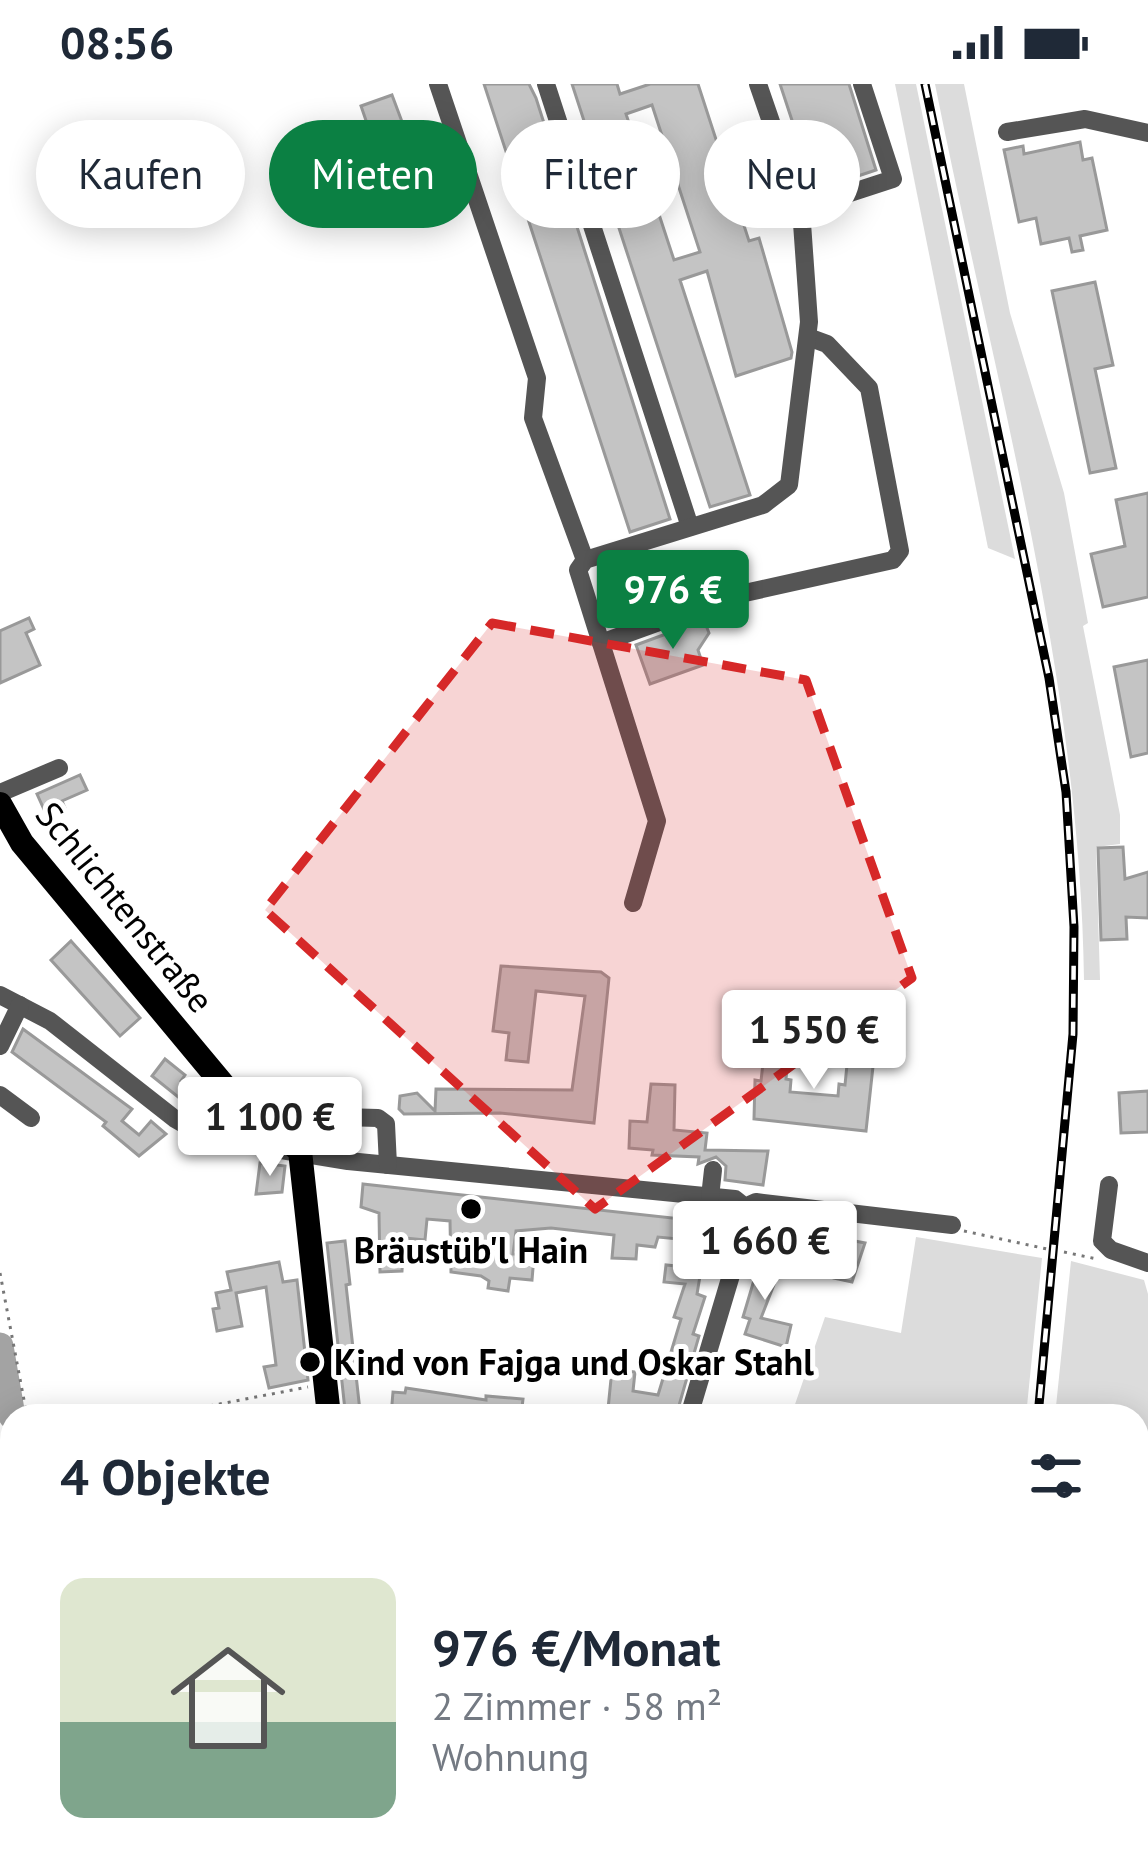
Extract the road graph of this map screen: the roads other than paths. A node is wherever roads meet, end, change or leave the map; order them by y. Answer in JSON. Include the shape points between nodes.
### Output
{"nodes":[{"id":1,"x":438,"y":84,"type":"edge"},
{"id":2,"x":546,"y":84,"type":"edge"},
{"id":3,"x":758,"y":84,"type":"edge"},
{"id":4,"x":862,"y":84,"type":"edge"},
{"id":5,"x":770,"y":120,"type":"edge"},
{"id":6,"x":1007,"y":132,"type":"dead end"},
{"id":7,"x":1148,"y":133,"type":"edge"},
{"id":8,"x":860,"y":190,"type":"edge"},
{"id":9,"x":802,"y":228,"type":"edge"},
{"id":10,"x":808,"y":337,"type":"junction"},
{"id":11,"x":690,"y":527,"type":"junction"},
{"id":12,"x":584,"y":560,"type":"junction"},
{"id":13,"x":601,"y":643,"type":"junction"},
{"id":14,"x":59,"y":768,"type":"dead end"},
{"id":15,"x":0,"y":793,"type":"edge"},
{"id":16,"x":0,"y":804,"type":"edge"},
{"id":17,"x":633,"y":902,"type":"dead end"},
{"id":18,"x":0,"y":995,"type":"edge"},
{"id":19,"x":20,"y":1005,"type":"junction"},
{"id":20,"x":0,"y":1046,"type":"edge"},
{"id":21,"x":0,"y":1095,"type":"edge"},
{"id":22,"x":341,"y":1117,"type":"dead end"},
{"id":23,"x":31,"y":1118,"type":"dead end"},
{"id":24,"x":300,"y":1151,"type":"junction"},
{"id":25,"x":388,"y":1165,"type":"junction"},
{"id":26,"x":713,"y":1169,"type":"dead end"},
{"id":27,"x":1108,"y":1186,"type":"dead end"},
{"id":28,"x":710,"y":1197,"type":"junction"},
{"id":29,"x":745,"y":1207,"type":"junction"},
{"id":30,"x":952,"y":1225,"type":"road end"},
{"id":31,"x":1148,"y":1263,"type":"edge"},
{"id":32,"x":328,"y":1404,"type":"edge"},
{"id":33,"x":692,"y":1404,"type":"edge"}],
"edges":[{"from":1,"to":12,"type":"street","via":[[537,378],[533,418]]},
{"from":2,"to":11,"type":"street"},
{"from":3,"to":5,"type":"street"},
{"from":4,"to":8,"type":"street","via":[[892,179]]},
{"from":6,"to":7,"type":"street","via":[[1085,119]]},
{"from":9,"to":10,"type":"street"},
{"from":10,"to":11,"type":"street","via":[[789,485],[763,505]]},
{"from":10,"to":13,"type":"street","via":[[827,344],[869,388],[900,550],[893,560],[731,596]]},
{"from":11,"to":12,"type":"street"},
{"from":12,"to":13,"type":"street","via":[[578,570]]},
{"from":13,"to":17,"type":"street","via":[[657,821]]},
{"from":14,"to":15,"type":"street"},
{"from":16,"to":24,"type":"main road","name":"Schlichtenstraße","via":[[22,843],[231,1094]]},
{"from":18,"to":19,"type":"street"},
{"from":19,"to":20,"type":"street"},
{"from":19,"to":24,"type":"street","via":[[190,1130],[230,1144]]},
{"from":21,"to":23,"type":"street"},
{"from":22,"to":25,"type":"street","via":[[386,1124]]},
{"from":24,"to":25,"type":"street"},
{"from":24,"to":32,"type":"main road"},
{"from":25,"to":28,"type":"street"},
{"from":26,"to":28,"type":"street"},
{"from":27,"to":31,"type":"street","via":[[1102,1240]]},
{"from":28,"to":29,"type":"street"},
{"from":29,"to":30,"type":"street"},
{"from":29,"to":33,"type":"street"}]}
